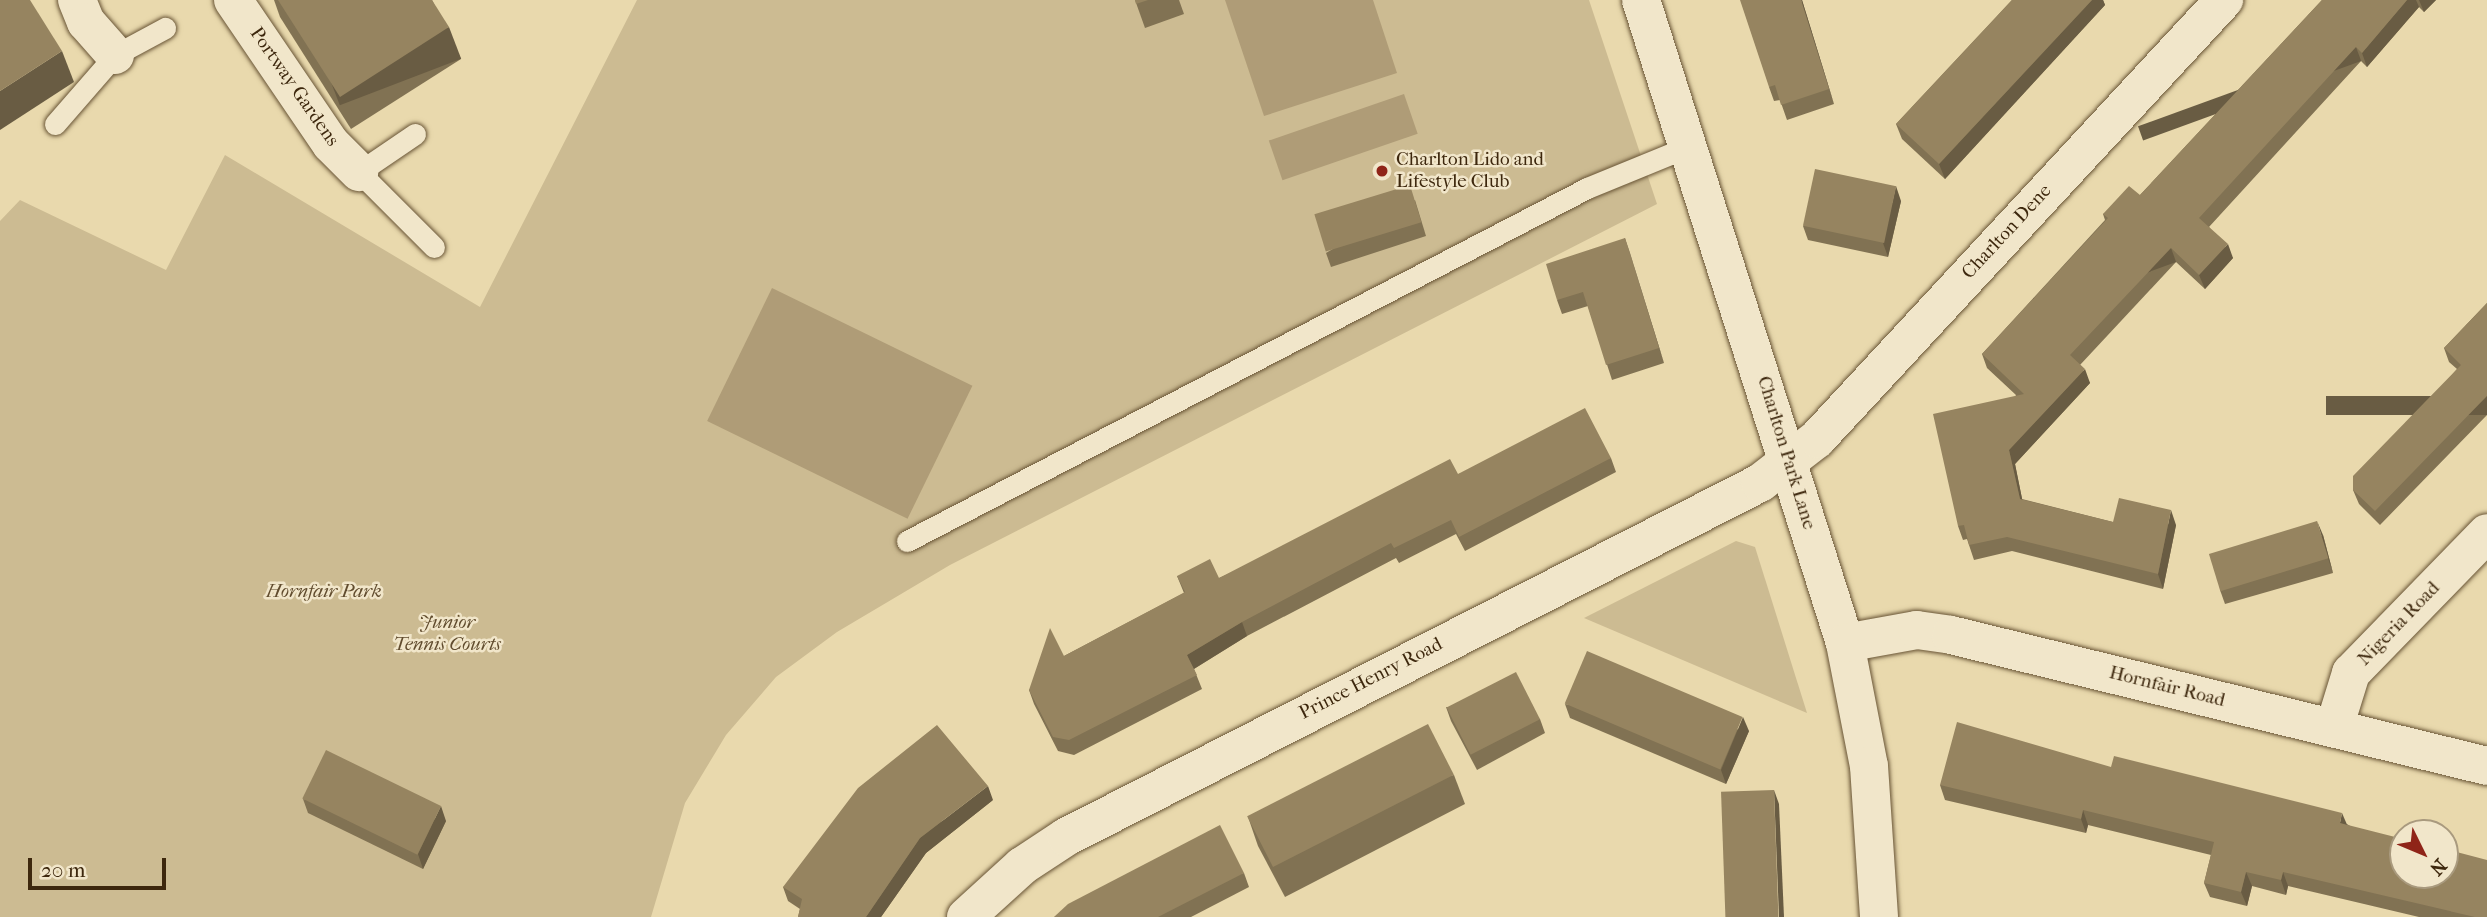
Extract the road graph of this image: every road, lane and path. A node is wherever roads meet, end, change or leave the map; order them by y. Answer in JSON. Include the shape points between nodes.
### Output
{"nodes":[{"id":1,"x":77,"y":0,"type":"edge"},
{"id":2,"x":233,"y":0,"type":"edge"},
{"id":3,"x":1641,"y":0,"type":"edge"},
{"id":4,"x":2224,"y":0,"type":"edge"},
{"id":5,"x":165,"y":28,"type":"dead end"},
{"id":6,"x":115,"y":55,"type":"junction"},
{"id":7,"x":55,"y":124,"type":"dead end"},
{"id":8,"x":415,"y":134,"type":"dead end"},
{"id":9,"x":1690,"y":146,"type":"junction"},
{"id":10,"x":359,"y":172,"type":"junction"},
{"id":11,"x":434,"y":247,"type":"dead end"},
{"id":12,"x":1788,"y":461,"type":"junction"},
{"id":13,"x":2487,"y":533,"type":"edge"},
{"id":14,"x":907,"y":541,"type":"dead end"},
{"id":15,"x":1845,"y":643,"type":"junction"},
{"id":16,"x":2334,"y":728,"type":"junction"},
{"id":17,"x":2487,"y":766,"type":"edge"},
{"id":18,"x":967,"y":917,"type":"edge"},
{"id":19,"x":1879,"y":917,"type":"edge"}],
"edges":[{"from":1,"to":6,"type":"street","via":[[86,22]]},
{"from":2,"to":10,"type":"street","name":"Portway Gardens","via":[[331,144]]},
{"from":3,"to":9,"type":"street","name":"Charlton Park Lane"},
{"from":4,"to":12,"type":"street","name":"Charlton Dene","via":[[1823,432]]},
{"from":5,"to":6,"type":"lane"},
{"from":6,"to":7,"type":"lane"},
{"from":8,"to":10,"type":"lane"},
{"from":9,"to":12,"type":"street","name":"Charlton Park Lane"},
{"from":9,"to":14,"type":"lane","via":[[1587,188]]},
{"from":10,"to":11,"type":"lane","name":"Portway Gardens"},
{"from":12,"to":15,"type":"street","name":"Charlton Park Lane"},
{"from":12,"to":18,"type":"street","name":"Prince Henry Road","via":[[1760,483],[1066,837],[1022,866]]},
{"from":13,"to":16,"type":"street","name":"Nigeria Road","via":[[2351,674]]},
{"from":15,"to":16,"type":"street","name":"Hornfair Road","via":[[1917,630],[1951,635]]},
{"from":15,"to":19,"type":"street","name":"Charlton Park Lane","via":[[1868,766]]},
{"from":16,"to":17,"type":"street","name":"Hornfair Road"}]}
